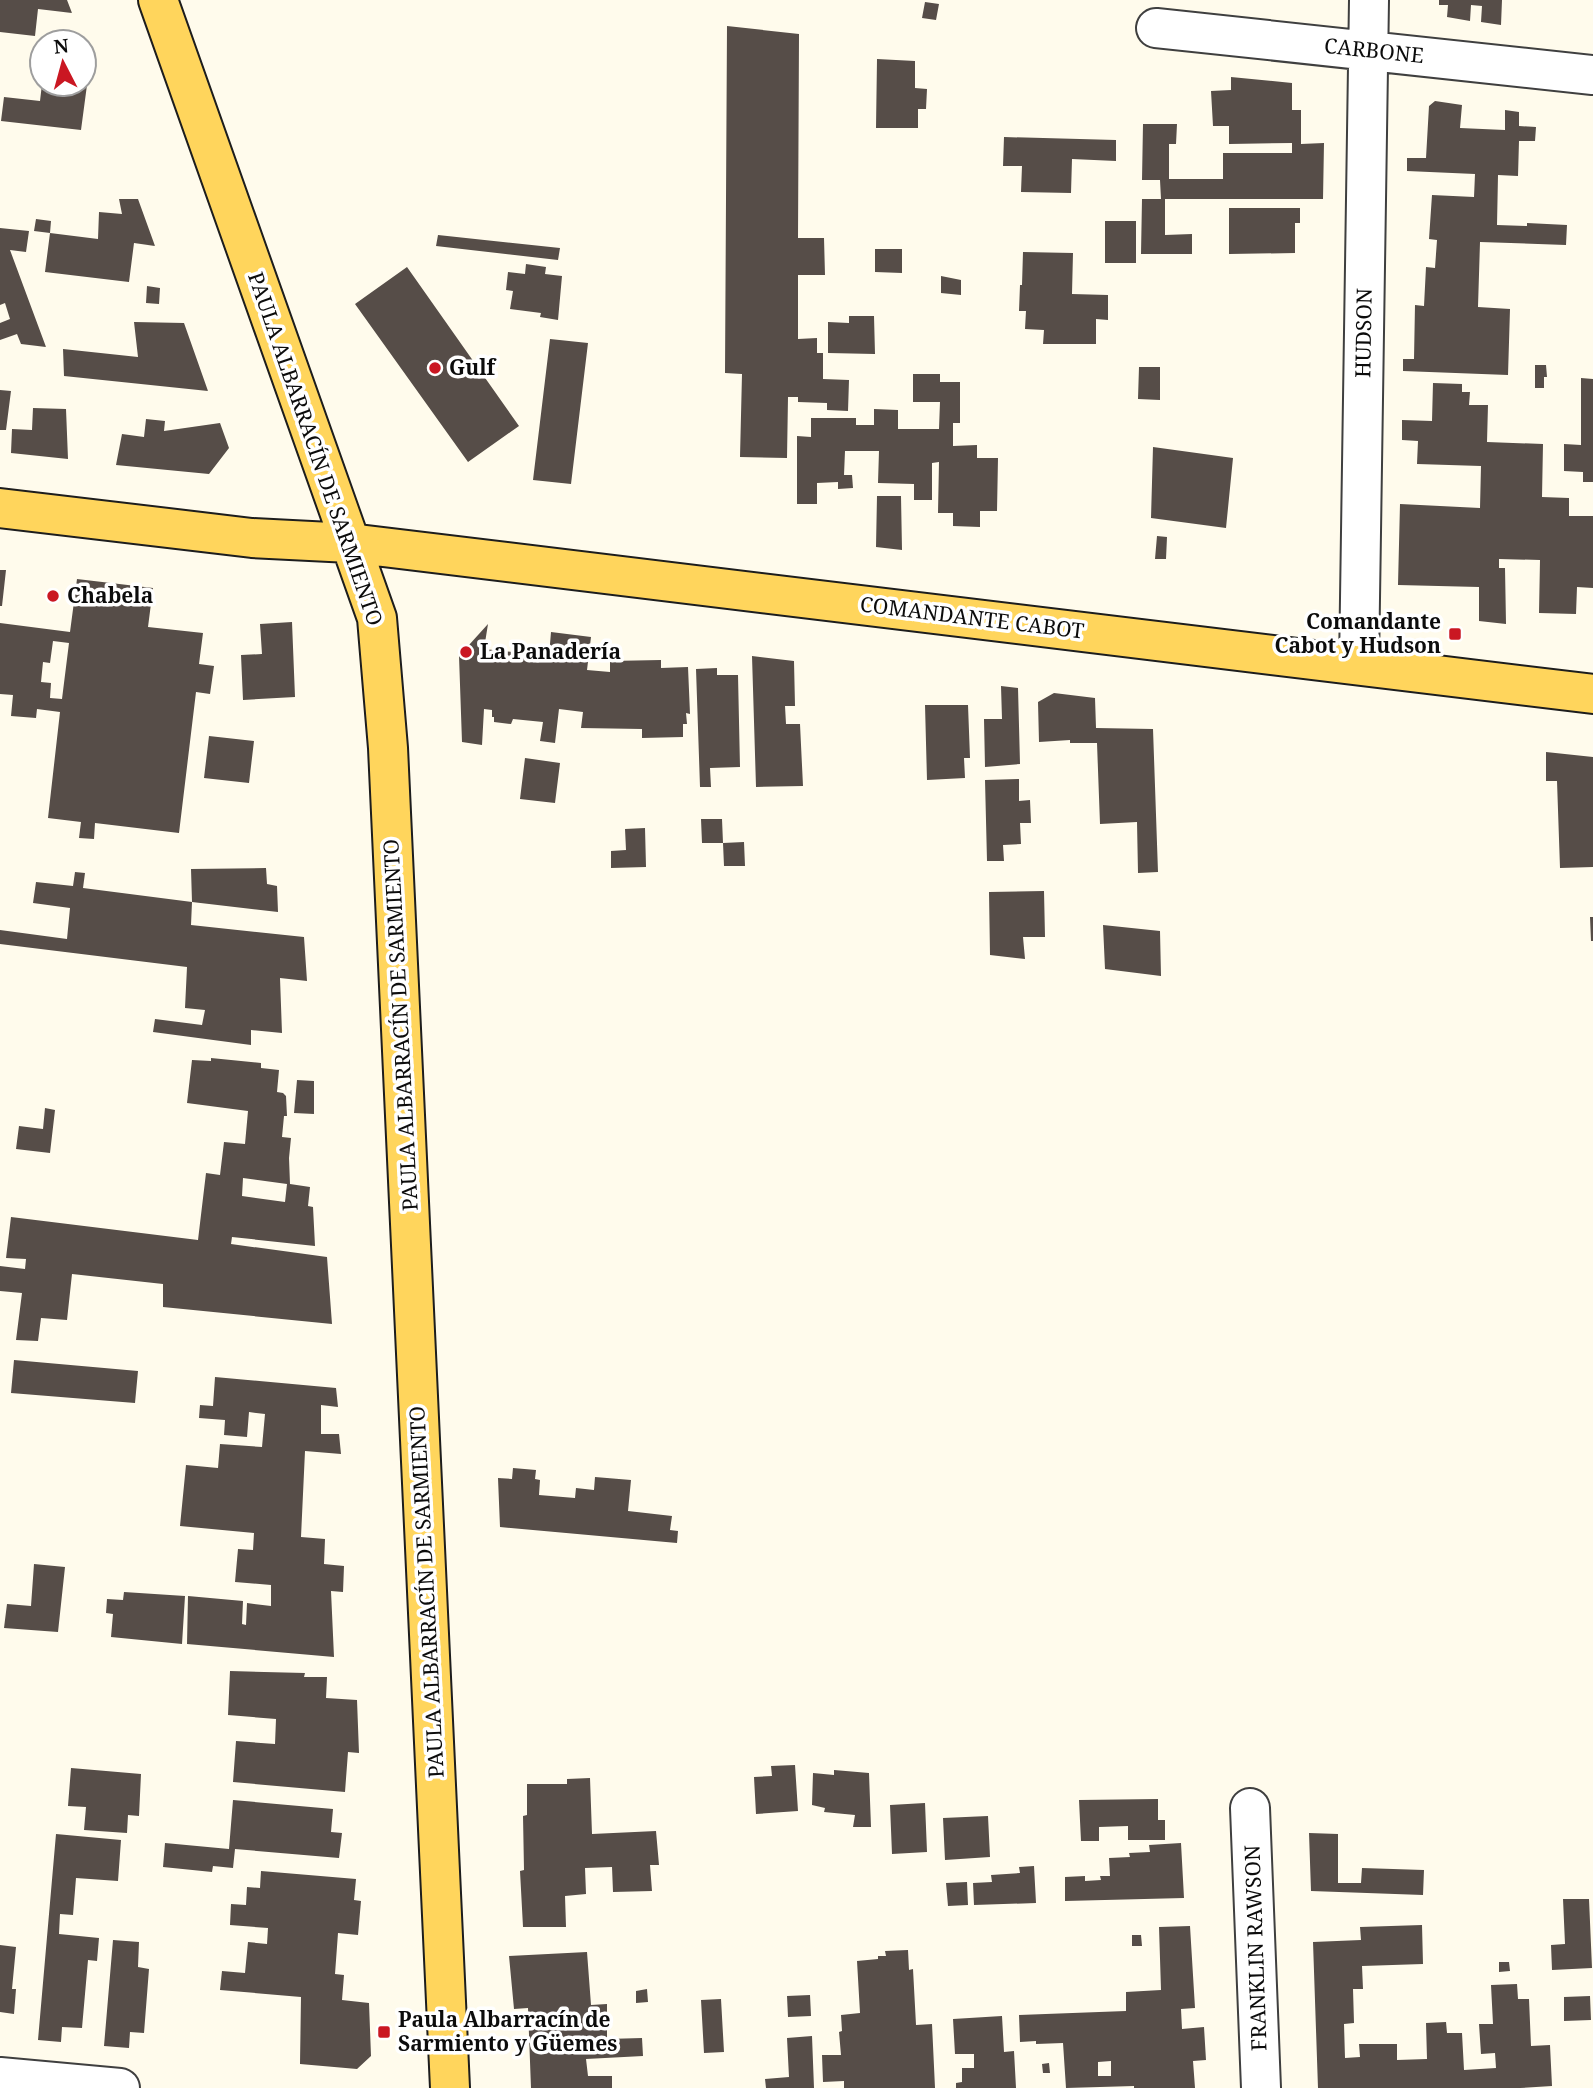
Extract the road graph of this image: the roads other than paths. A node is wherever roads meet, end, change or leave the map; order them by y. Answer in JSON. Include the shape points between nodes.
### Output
{"nodes":[{"id":1,"x":158,"y":0,"type":"edge"},
{"id":2,"x":1369,"y":0,"type":"edge"},
{"id":3,"x":1156,"y":28,"type":"dead end"},
{"id":4,"x":1368,"y":51,"type":"junction"},
{"id":5,"x":1593,"y":75,"type":"edge"},
{"id":6,"x":0,"y":508,"type":"edge"},
{"id":7,"x":350,"y":543,"type":"junction"},
{"id":8,"x":1359,"y":666,"type":"junction"},
{"id":9,"x":1593,"y":694,"type":"edge"},
{"id":10,"x":1250,"y":1808,"type":"dead end"},
{"id":11,"x":0,"y":2077,"type":"edge"},
{"id":12,"x":120,"y":2088,"type":"edge"},
{"id":13,"x":450,"y":2088,"type":"edge"},
{"id":14,"x":1261,"y":2088,"type":"edge"}],
"edges":[{"from":1,"to":7,"type":"main road","name":"PAULA ALBARRACÍN DE SARMIENTO"},
{"from":2,"to":4,"type":"street","name":"HUDSON"},
{"from":3,"to":4,"type":"street","name":"CARBONE"},
{"from":4,"to":5,"type":"street","name":"CARBONE"},
{"from":4,"to":8,"type":"street","name":"HUDSON"},
{"from":6,"to":7,"type":"main road","name":"COMANDANTE CABOT","via":[[252,538]]},
{"from":7,"to":8,"type":"main road","name":"COMANDANTE CABOT"},
{"from":7,"to":13,"type":"main road","name":"PAULA ALBARRACÍN DE SARMIENTO","via":[[377,618],[388,748]]},
{"from":8,"to":9,"type":"main road","name":"COMANDANTE CABOT"},
{"from":10,"to":14,"type":"street","name":"FRANKLIN RAWSON"},
{"from":11,"to":12,"type":"street"}]}
